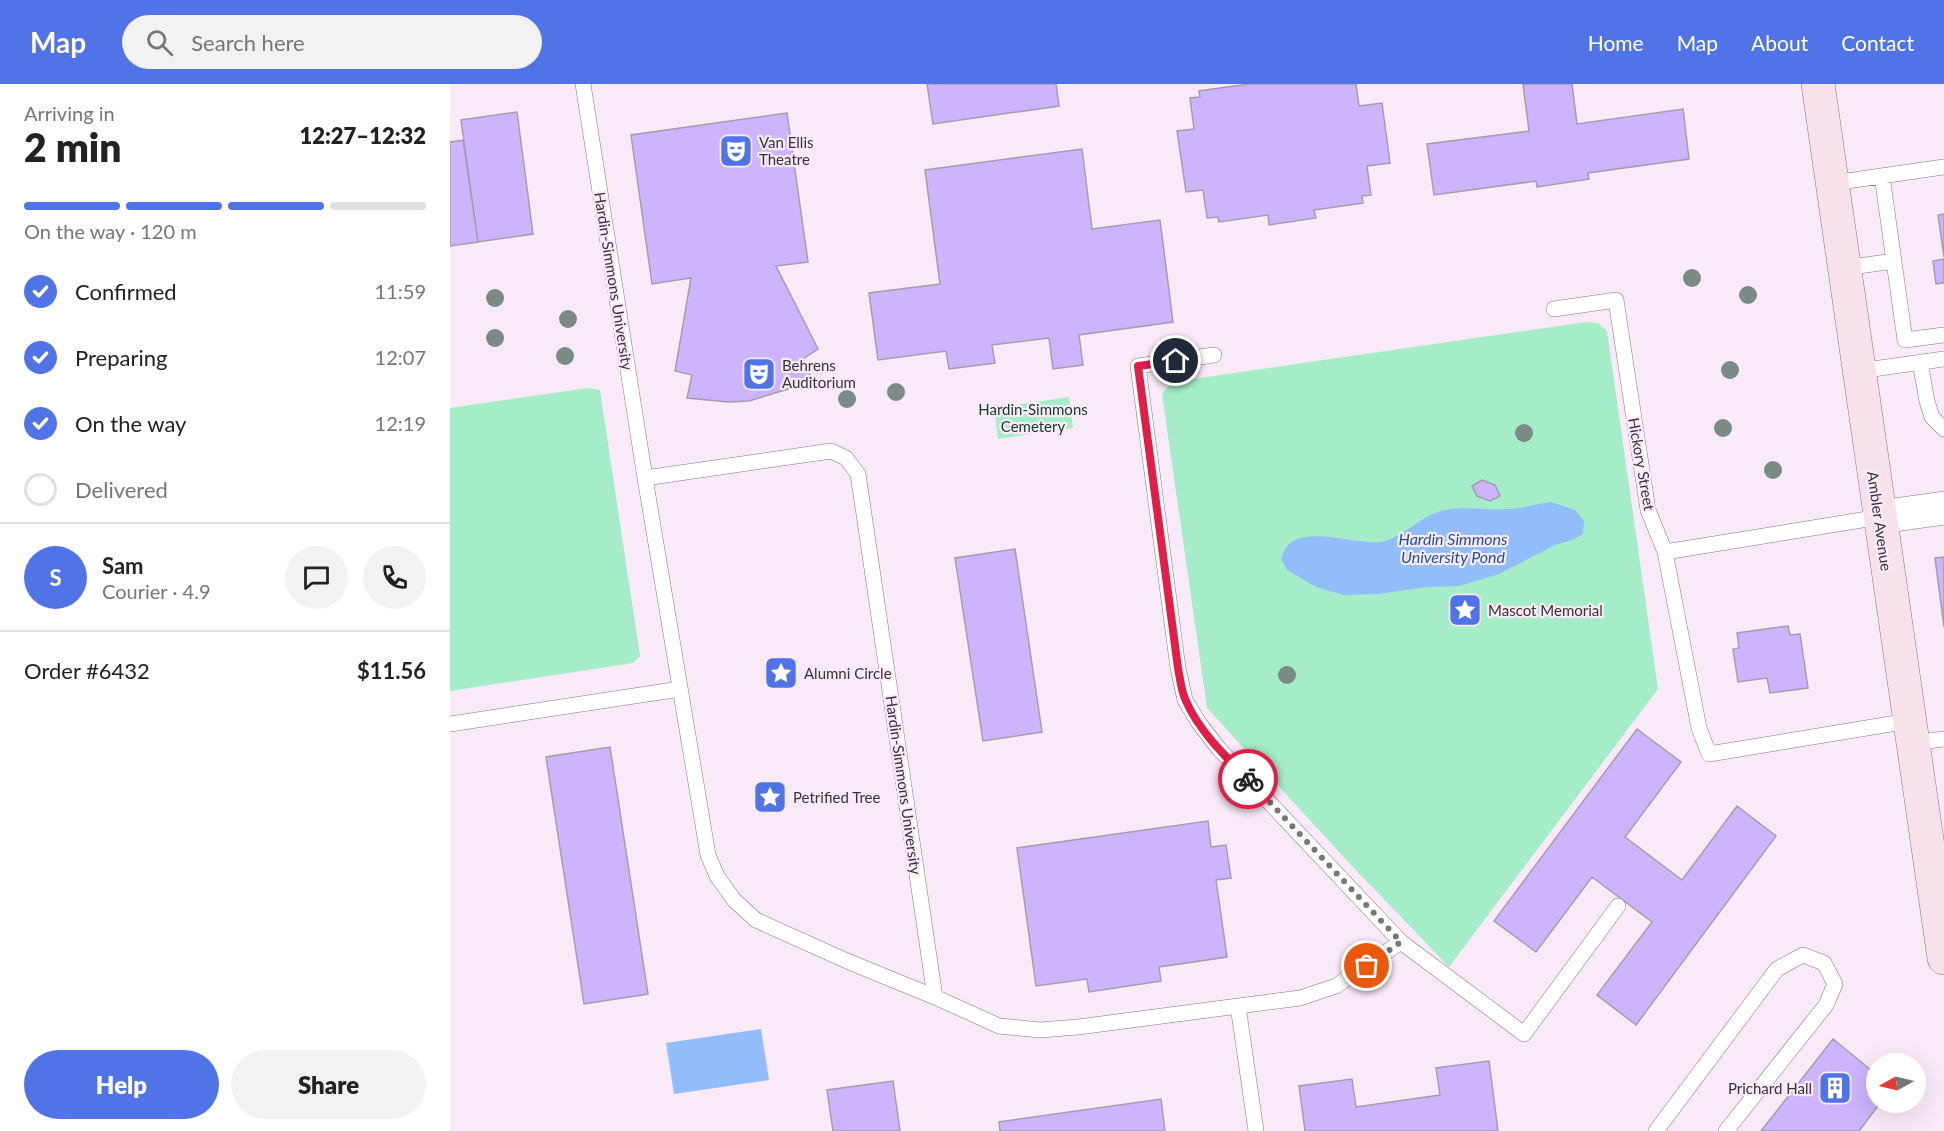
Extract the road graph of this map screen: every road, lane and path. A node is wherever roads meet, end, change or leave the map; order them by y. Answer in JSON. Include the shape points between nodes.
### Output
{"nodes":[{"id":1,"x":584,"y":84,"type":"edge"},
{"id":2,"x":1818,"y":84,"type":"edge"},
{"id":3,"x":1944,"y":167,"type":"edge"},
{"id":4,"x":1882,"y":176,"type":"junction"},
{"id":5,"x":1833,"y":183,"type":"junction"},
{"id":6,"x":1894,"y":261,"type":"junction"},
{"id":7,"x":1844,"y":268,"type":"junction"},
{"id":8,"x":1554,"y":309,"type":"dead end"},
{"id":9,"x":1944,"y":335,"type":"edge"},
{"id":10,"x":1214,"y":355,"type":"dead end"},
{"id":11,"x":1944,"y":359,"type":"edge"},
{"id":12,"x":1920,"y":362,"type":"junction"},
{"id":13,"x":1859,"y":371,"type":"junction"},
{"id":14,"x":1944,"y":429,"type":"edge"},
{"id":15,"x":645,"y":478,"type":"junction"},
{"id":16,"x":1944,"y":508,"type":"edge"},
{"id":17,"x":1880,"y":517,"type":"junction"},
{"id":18,"x":1665,"y":552,"type":"junction"},
{"id":19,"x":680,"y":689,"type":"junction"},
{"id":20,"x":450,"y":724,"type":"edge"},
{"id":21,"x":1922,"y":734,"type":"edge"},
{"id":22,"x":1617,"y":906,"type":"dead end"},
{"id":23,"x":1401,"y":942,"type":"junction"},
{"id":24,"x":1944,"y":953,"type":"edge"},
{"id":25,"x":935,"y":997,"type":"junction"},
{"id":26,"x":1238,"y":1006,"type":"junction"},
{"id":27,"x":1256,"y":1131,"type":"edge"},
{"id":28,"x":1656,"y":1131,"type":"edge"},
{"id":29,"x":1725,"y":1131,"type":"edge"}],
"edges":[{"from":1,"to":15,"type":"lane","name":"Hardin-Simmons University"},
{"from":2,"to":5,"type":"main road","name":"Ambler Avenue"},
{"from":3,"to":4,"type":"lane"},
{"from":4,"to":5,"type":"lane"},
{"from":4,"to":6,"type":"lane"},
{"from":5,"to":7,"type":"main road","name":"Ambler Avenue"},
{"from":6,"to":7,"type":"lane"},
{"from":6,"to":9,"type":"lane","via":[[1905,340]]},
{"from":7,"to":13,"type":"main road","name":"Ambler Avenue"},
{"from":8,"to":18,"type":"lane","name":"Hickory Street","via":[[1616,300],[1648,510]]},
{"from":10,"to":23,"type":"lane","via":[[1138,366],[1185,700],[1219,749]]},
{"from":11,"to":12,"type":"lane"},
{"from":12,"to":13,"type":"lane"},
{"from":12,"to":14,"type":"lane","via":[[1932,417]]},
{"from":13,"to":17,"type":"main road","name":"Ambler Avenue"},
{"from":15,"to":19,"type":"lane","name":"Hardin-Simmons University"},
{"from":15,"to":25,"type":"lane","name":"Hardin-Simmons University","via":[[831,451],[846,458],[858,474]]},
{"from":16,"to":17,"type":"street"},
{"from":17,"to":18,"type":"lane"},
{"from":17,"to":21,"type":"main road","name":"Ambler Avenue"},
{"from":18,"to":21,"type":"lane","via":[[1699,728],[1709,754]]},
{"from":19,"to":20,"type":"lane"},
{"from":19,"to":25,"type":"lane","name":"Hardin-Simmons University","via":[[708,855],[734,900],[756,920]]},
{"from":21,"to":24,"type":"main road","name":"Ambler Avenue"},
{"from":22,"to":23,"type":"lane","via":[[1524,1034]]},
{"from":23,"to":26,"type":"lane","name":"Hardin-Simmons University","via":[[1336,986],[1300,998]]},
{"from":25,"to":26,"type":"lane","name":"Hardin-Simmons University","via":[[999,1026],[1040,1030]]},
{"from":26,"to":27,"type":"lane"},
{"from":28,"to":29,"type":"lane","via":[[1777,969],[1803,955],[1824,963],[1835,984],[1826,1005]]}]}
